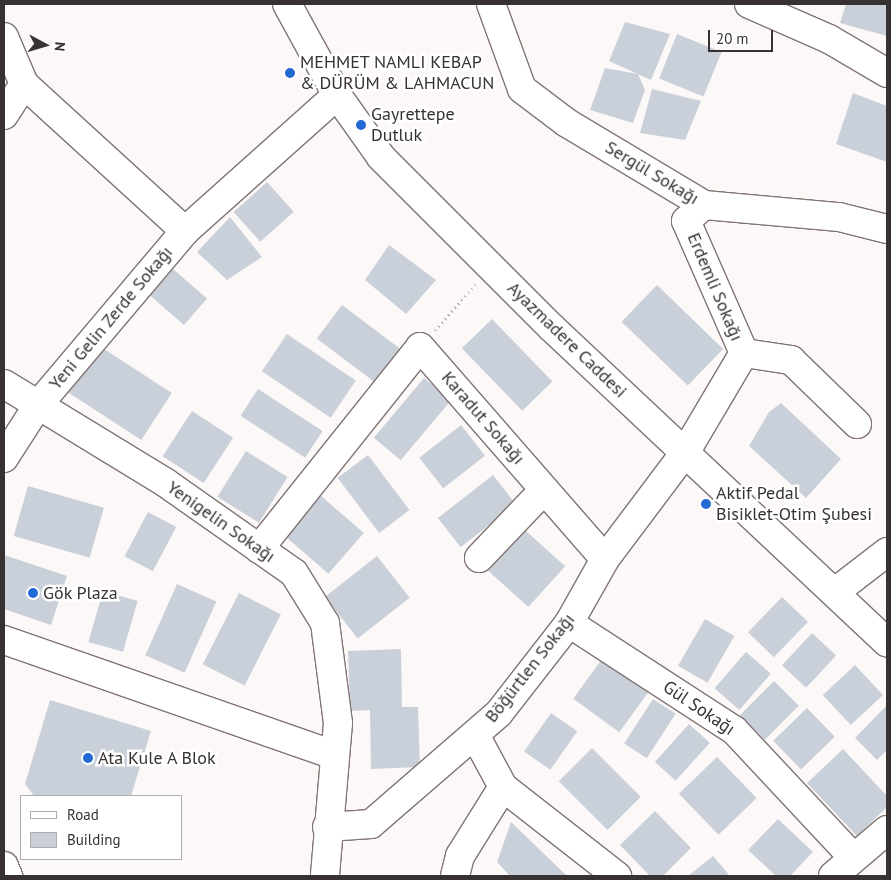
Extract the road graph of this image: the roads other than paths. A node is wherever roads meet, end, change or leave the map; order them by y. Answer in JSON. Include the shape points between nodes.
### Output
{"nodes":[{"id":1,"x":287,"y":4,"type":"edge"},
{"id":2,"x":491,"y":4,"type":"edge"},
{"id":3,"x":749,"y":4,"type":"edge"},
{"id":4,"x":4,"y":37,"type":"edge"},
{"id":5,"x":887,"y":73,"type":"edge"},
{"id":6,"x":24,"y":84,"type":"junction"},
{"id":7,"x":337,"y":95,"type":"junction"},
{"id":8,"x":4,"y":114,"type":"edge"},
{"id":9,"x":704,"y":205,"type":"junction"},
{"id":10,"x":887,"y":229,"type":"edge"},
{"id":11,"x":185,"y":231,"type":"junction"},
{"id":12,"x":744,"y":353,"type":"junction"},
{"id":13,"x":4,"y":384,"type":"edge"},
{"id":14,"x":38,"y":405,"type":"junction"},
{"id":15,"x":857,"y":424,"type":"dead end"},
{"id":16,"x":686,"y":451,"type":"junction"},
{"id":17,"x":4,"y":458,"type":"edge"},
{"id":18,"x":544,"y":490,"type":"junction"},
{"id":19,"x":259,"y":549,"type":"junction"},
{"id":20,"x":887,"y":552,"type":"edge"},
{"id":21,"x":479,"y":558,"type":"dead end"},
{"id":22,"x":605,"y":559,"type":"junction"},
{"id":23,"x":835,"y":592,"type":"junction"},
{"id":24,"x":569,"y":623,"type":"junction"},
{"id":25,"x":4,"y":640,"type":"edge"},
{"id":26,"x":887,"y":643,"type":"edge"},
{"id":27,"x":474,"y":735,"type":"junction"},
{"id":28,"x":335,"y":755,"type":"junction"},
{"id":29,"x":503,"y":787,"type":"junction"},
{"id":30,"x":327,"y":827,"type":"junction"},
{"id":31,"x":887,"y":830,"type":"edge"},
{"id":32,"x":852,"y":856,"type":"junction"},
{"id":33,"x":4,"y":866,"type":"edge"},
{"id":34,"x":8,"y":876,"type":"edge"},
{"id":35,"x":325,"y":876,"type":"edge"},
{"id":36,"x":455,"y":876,"type":"edge"},
{"id":37,"x":617,"y":876,"type":"edge"},
{"id":38,"x":833,"y":876,"type":"edge"}],
"edges":[{"from":1,"to":7,"type":"street","name":"Ayazmadere Caddesi"},
{"from":2,"to":9,"type":"street","name":"Sergül Sokağı","via":[[522,89],[567,123]]},
{"from":3,"to":5,"type":"street","via":[[829,39]]},
{"from":4,"to":6,"type":"street","name":"Yeni Gelin Zerde Sokağı"},
{"from":6,"to":8,"type":"street"},
{"from":6,"to":11,"type":"street","name":"Yeni Gelin Zerde Sokağı"},
{"from":7,"to":11,"type":"street","name":"Yeni Gelin Zerde Sokağı"},
{"from":7,"to":16,"type":"street","name":"Ayazmadere Caddesi","via":[[381,158]]},
{"from":9,"to":10,"type":"street","name":"Sergül Sokağı","via":[[839,217]]},
{"from":9,"to":12,"type":"street","name":"Erdemli Sokağı","via":[[686,221]]},
{"from":11,"to":14,"type":"street","name":"Yeni Gelin Zerde Sokağı"},
{"from":12,"to":15,"type":"street","via":[[791,360]]},
{"from":12,"to":16,"type":"street","name":"Erdemli Sokağı"},
{"from":13,"to":14,"type":"street","name":"Yenigelin Sokağı"},
{"from":14,"to":17,"type":"street"},
{"from":14,"to":19,"type":"street","name":"Yenigelin Sokağı","via":[[166,483]]},
{"from":16,"to":22,"type":"street","name":"Böğürtlen Sokağı"},
{"from":16,"to":23,"type":"street","name":"Ayazmadere Caddesi"},
{"from":18,"to":19,"type":"street","name":"Karadut Sokağı","via":[[420,347]]},
{"from":18,"to":21,"type":"street"},
{"from":18,"to":22,"type":"street","name":"Karadut Sokağı"},
{"from":19,"to":28,"type":"street","name":"Yenigelin Sokağı","via":[[294,573],[325,623],[338,723]]},
{"from":20,"to":23,"type":"street"},
{"from":22,"to":24,"type":"street","name":"Böğürtlen Sokağı"},
{"from":23,"to":26,"type":"street","name":"Ayazmadere Caddesi"},
{"from":24,"to":27,"type":"street","name":"Böğürtlen Sokağı","via":[[499,713]]},
{"from":24,"to":32,"type":"street","name":"Gül Sokağı","via":[[734,730]]},
{"from":25,"to":28,"type":"street"},
{"from":27,"to":29,"type":"street"},
{"from":27,"to":30,"type":"street","name":"Böğürtlen Sokağı","via":[[371,824]]},
{"from":28,"to":30,"type":"street","name":"Yenigelin Sokağı"},
{"from":29,"to":36,"type":"street","via":[[460,856]]},
{"from":29,"to":37,"type":"street"},
{"from":30,"to":35,"type":"street","name":"Yenigelin Sokağı"},
{"from":31,"to":32,"type":"street"},
{"from":32,"to":38,"type":"street"},
{"from":33,"to":34,"type":"street"}]}
